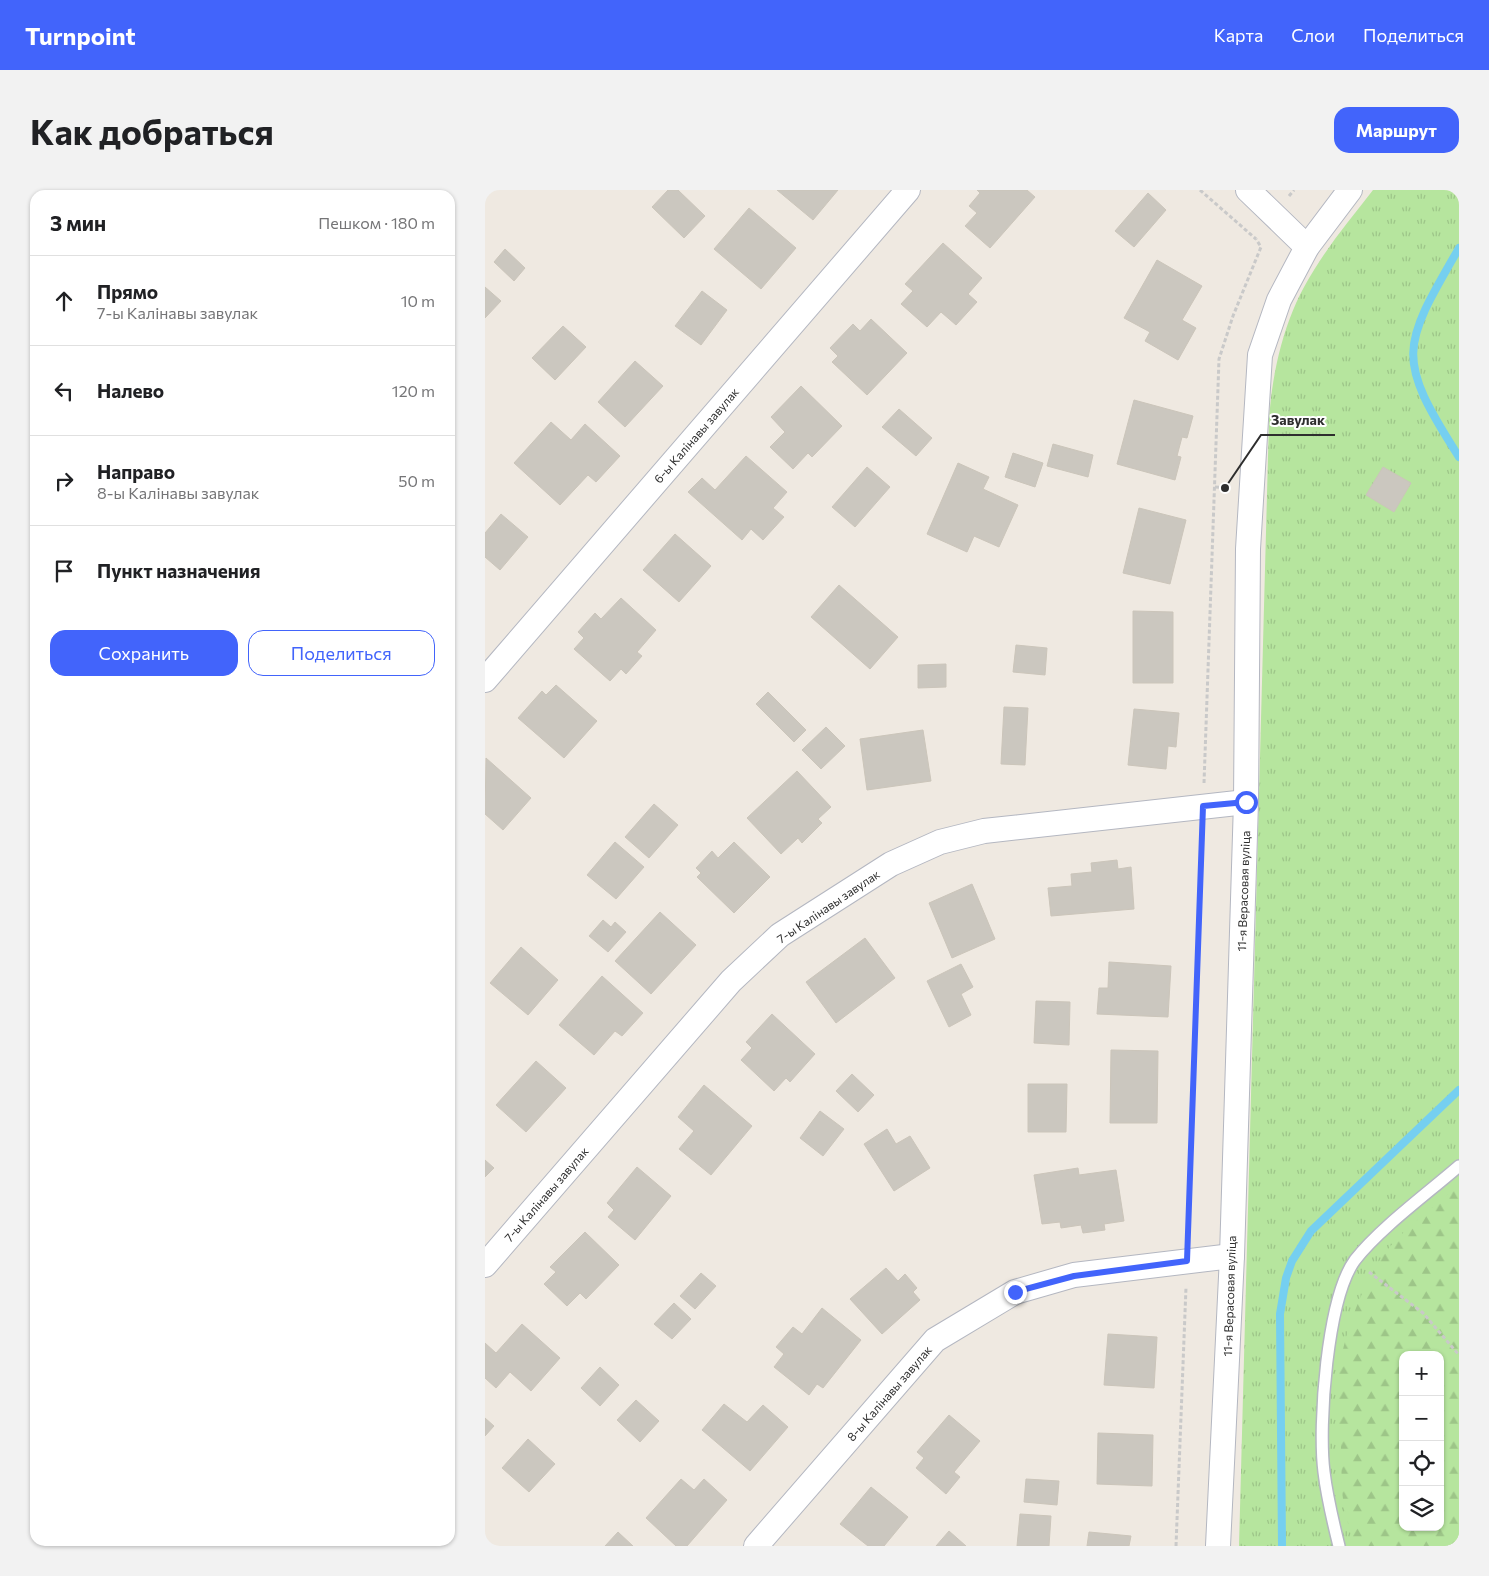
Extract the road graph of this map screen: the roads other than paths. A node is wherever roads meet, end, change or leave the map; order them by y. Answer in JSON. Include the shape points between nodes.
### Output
{"nodes":[{"id":1,"x":907,"y":190,"type":"edge"},
{"id":2,"x":1248,"y":190,"type":"edge"},
{"id":3,"x":1346,"y":192,"type":"edge"},
{"id":4,"x":1307,"y":247,"type":"junction"},
{"id":5,"x":485,"y":680,"type":"edge"},
{"id":6,"x":1246,"y":802,"type":"junction"},
{"id":7,"x":1459,"y":1166,"type":"edge"},
{"id":8,"x":1231,"y":1256,"type":"junction"},
{"id":9,"x":485,"y":1265,"type":"edge"},
{"id":10,"x":756,"y":1546,"type":"edge"},
{"id":11,"x":1219,"y":1546,"type":"edge"},
{"id":12,"x":1339,"y":1546,"type":"edge"}],
"edges":[{"from":1,"to":5,"type":"street","name":"6-ы Калінавы завулак"},
{"from":2,"to":4,"type":"street"},
{"from":3,"to":4,"type":"street","name":"11-я Верасовая вуліца"},
{"from":4,"to":6,"type":"street","name":"11-я Верасовая вуліца","via":[[1279,300],[1260,355],[1249,549]]},
{"from":6,"to":8,"type":"street","name":"11-я Верасовая вуліца"},
{"from":6,"to":9,"type":"street","name":"7-ы Калінавы завулак","via":[[984,832],[940,842],[883,869],[780,935],[731,981]]},
{"from":7,"to":12,"type":"lane","via":[[1373,1240],[1354,1262],[1339,1298],[1326,1367],[1323,1427],[1324,1471]]},
{"from":8,"to":10,"type":"street","name":"8-ы Калінавы завулак","via":[[1074,1276],[1015,1292],[935,1340]]},
{"from":8,"to":11,"type":"street","name":"11-я Верасовая вуліца"}]}
